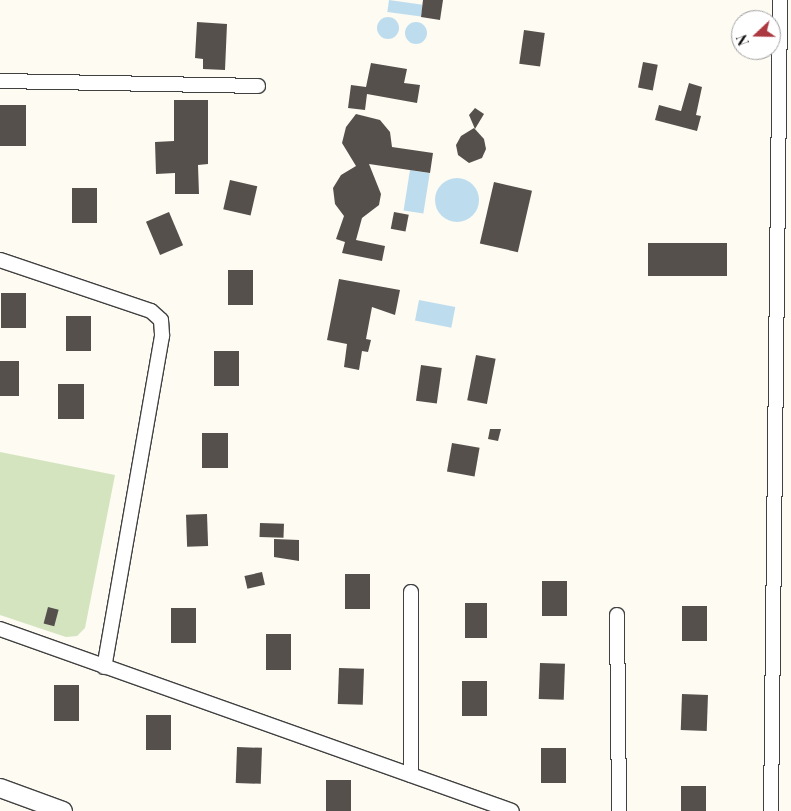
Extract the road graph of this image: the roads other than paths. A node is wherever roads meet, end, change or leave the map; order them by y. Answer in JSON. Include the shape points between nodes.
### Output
{"nodes":[{"id":1,"x":780,"y":0,"type":"edge"},
{"id":2,"x":0,"y":81,"type":"edge"},
{"id":3,"x":258,"y":86,"type":"dead end"},
{"id":4,"x":0,"y":260,"type":"edge"},
{"id":5,"x":410,"y":592,"type":"dead end"},
{"id":6,"x":617,"y":616,"type":"dead end"},
{"id":7,"x":0,"y":628,"type":"edge"},
{"id":8,"x":104,"y":667,"type":"junction"},
{"id":9,"x":411,"y":775,"type":"junction"},
{"id":10,"x":0,"y":788,"type":"edge"},
{"id":11,"x":63,"y":811,"type":"edge"},
{"id":12,"x":512,"y":811,"type":"edge"},
{"id":13,"x":620,"y":811,"type":"edge"},
{"id":14,"x":771,"y":811,"type":"edge"}],
"edges":[{"from":1,"to":14,"type":"street"},
{"from":2,"to":3,"type":"street"},
{"from":4,"to":8,"type":"street","via":[[151,311],[161,320],[162,336]]},
{"from":5,"to":9,"type":"street"},
{"from":6,"to":13,"type":"street"},
{"from":7,"to":8,"type":"street"},
{"from":8,"to":9,"type":"street"},
{"from":9,"to":12,"type":"street"},
{"from":10,"to":11,"type":"street"}]}
